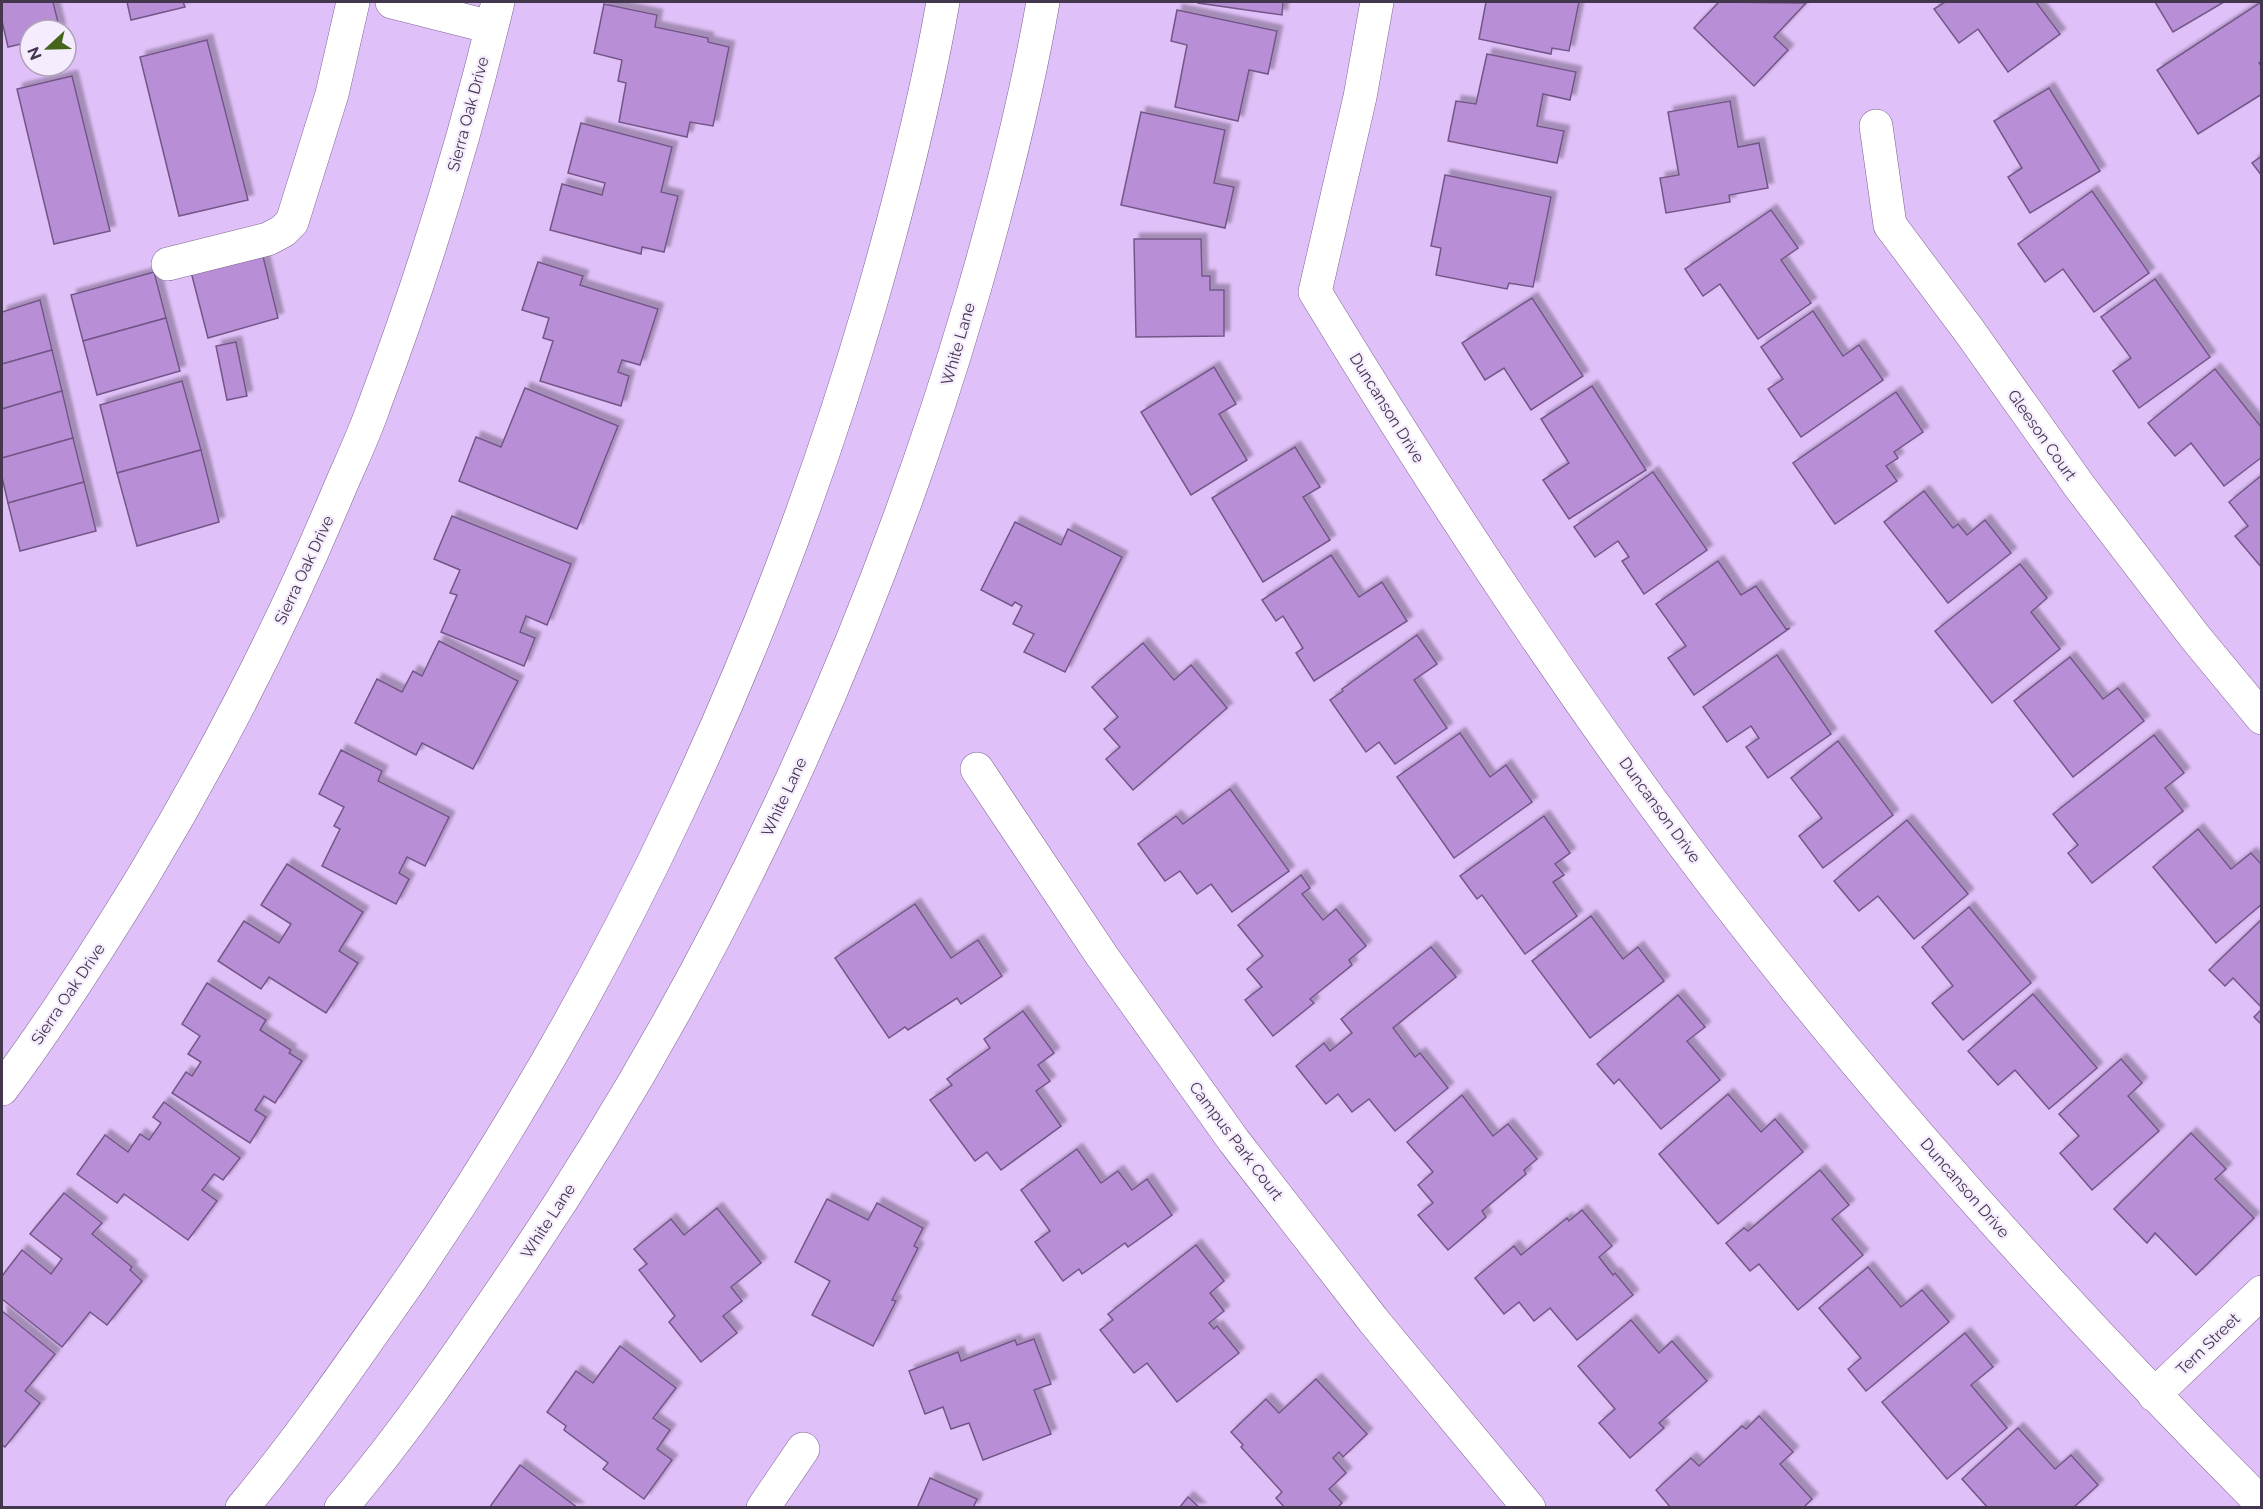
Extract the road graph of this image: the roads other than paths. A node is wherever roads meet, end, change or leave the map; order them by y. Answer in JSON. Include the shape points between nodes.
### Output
{"nodes":[{"id":1,"x":353,"y":2,"type":"edge"},
{"id":2,"x":392,"y":2,"type":"edge"},
{"id":3,"x":944,"y":2,"type":"edge"},
{"id":4,"x":1044,"y":2,"type":"edge"},
{"id":5,"x":1377,"y":2,"type":"edge"},
{"id":6,"x":494,"y":14,"type":"edge"},
{"id":7,"x":1876,"y":126,"type":"dead end"},
{"id":8,"x":168,"y":264,"type":"dead end"},
{"id":9,"x":2262,"y":718,"type":"edge"},
{"id":10,"x":977,"y":769,"type":"dead end"},
{"id":11,"x":2,"y":1089,"type":"edge"},
{"id":12,"x":2262,"y":1292,"type":"edge"},
{"id":13,"x":2154,"y":1395,"type":"junction"},
{"id":14,"x":803,"y":1449,"type":"dead end"},
{"id":15,"x":1517,"y":1503,"type":"edge"},
{"id":16,"x":2262,"y":1504,"type":"edge"},
{"id":17,"x":242,"y":1508,"type":"edge"},
{"id":18,"x":341,"y":1508,"type":"edge"},
{"id":19,"x":762,"y":1508,"type":"edge"}],
"edges":[{"from":1,"to":8,"type":"street","via":[[332,94],[292,222],[268,239]]},
{"from":2,"to":6,"type":"street"},
{"from":3,"to":17,"type":"street","via":[[897,213],[846,386],[787,557],[719,724],[642,888],[556,1047],[463,1201],[361,1351]]},
{"from":4,"to":18,"type":"street","name":"White Lane","via":[[996,213],[945,387],[887,557],[813,735],[741,888],[672,1017],[562,1202],[461,1351]]},
{"from":5,"to":13,"type":"street","name":"Duncanson Drive","via":[[1360,97],[1315,292],[1388,412],[1553,663],[1682,842],[1810,1005],[1944,1165]]},
{"from":6,"to":11,"type":"street","name":"Sierra Oak Drive","via":[[470,113],[426,262],[374,408],[314,552],[247,692],[183,810],[102,943]]},
{"from":7,"to":9,"type":"street","name":"Gleeson Court","via":[[1890,225],[2080,487],[2195,638]]},
{"from":10,"to":15,"type":"street","name":"Campus Park Court","via":[[1102,956],[1234,1141]]},
{"from":12,"to":13,"type":"street","name":"Tern Street"},
{"from":13,"to":16,"type":"street","name":"Duncanson Drive"},
{"from":14,"to":19,"type":"street"}]}
